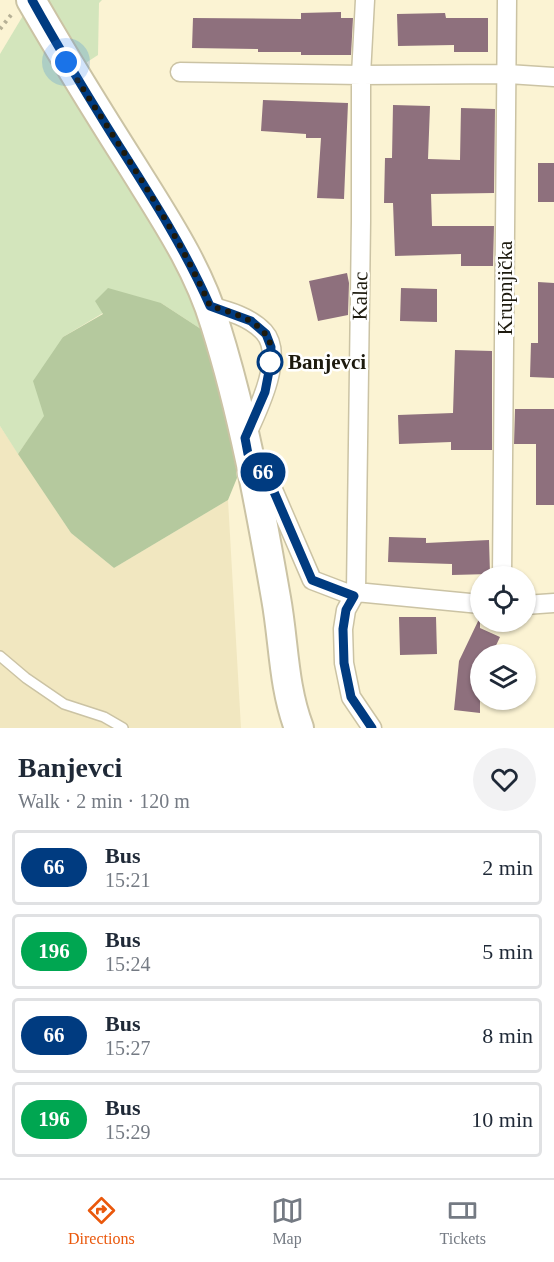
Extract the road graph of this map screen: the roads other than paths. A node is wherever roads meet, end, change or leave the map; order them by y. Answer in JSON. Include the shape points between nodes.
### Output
{"nodes":[{"id":1,"x":32,"y":0,"type":"edge"},
{"id":2,"x":365,"y":0,"type":"edge"},
{"id":3,"x":507,"y":0,"type":"edge"},
{"id":4,"x":180,"y":72,"type":"dead end"},
{"id":5,"x":507,"y":74,"type":"junction"},
{"id":6,"x":361,"y":75,"type":"junction"},
{"id":7,"x":554,"y":77,"type":"edge"},
{"id":8,"x":210,"y":306,"type":"junction"},
{"id":9,"x":247,"y":446,"type":"junction"},
{"id":10,"x":502,"y":566,"type":"edge"},
{"id":11,"x":355,"y":594,"type":"junction"},
{"id":12,"x":470,"y":603,"type":"edge"},
{"id":13,"x":554,"y":603,"type":"edge"},
{"id":14,"x":536,"y":604,"type":"edge"},
{"id":15,"x":0,"y":656,"type":"edge"},
{"id":16,"x":123,"y":728,"type":"edge"},
{"id":17,"x":299,"y":728,"type":"edge"},
{"id":18,"x":372,"y":728,"type":"edge"}],
"edges":[{"from":1,"to":8,"type":"main road","via":[[66,62],[172,231]]},
{"from":2,"to":6,"type":"street","name":"Kalac"},
{"from":3,"to":5,"type":"street","name":"Krupnjička"},
{"from":4,"to":6,"type":"street"},
{"from":5,"to":6,"type":"street"},
{"from":5,"to":7,"type":"street"},
{"from":5,"to":10,"type":"street","name":"Krupnjička"},
{"from":6,"to":11,"type":"street","name":"Kalac"},
{"from":8,"to":9,"type":"main road"},
{"from":8,"to":9,"type":"street","via":[[251,321],[266,334],[271,347],[265,392]]},
{"from":9,"to":11,"type":"street","via":[[268,478],[312,580]]},
{"from":9,"to":17,"type":"main road","via":[[277,602],[285,676]]},
{"from":11,"to":12,"type":"street"},
{"from":11,"to":18,"type":"street","name":"Kalac","via":[[346,610],[344,663],[351,697]]},
{"from":13,"to":14,"type":"street"},
{"from":15,"to":16,"type":"lane","via":[[64,704],[104,717]]}]}
